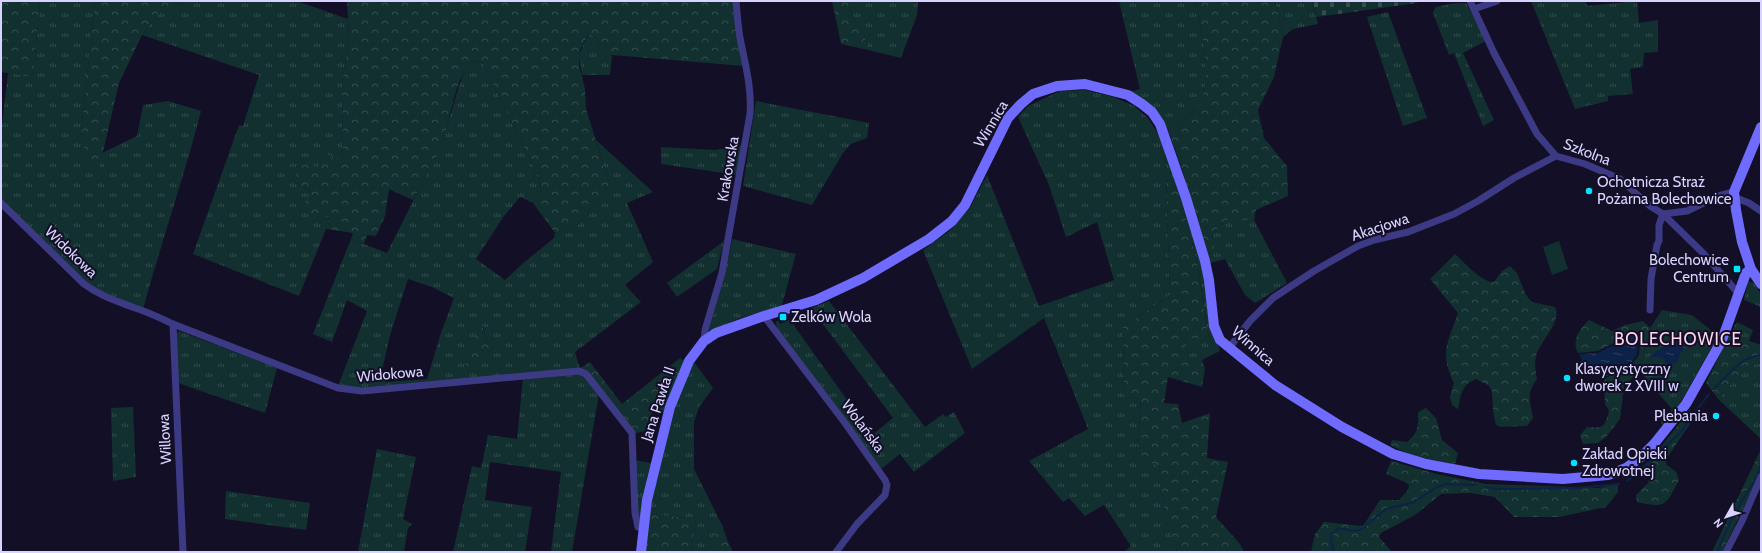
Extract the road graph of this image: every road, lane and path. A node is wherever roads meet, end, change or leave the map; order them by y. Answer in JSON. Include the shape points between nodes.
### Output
{"nodes":[{"id":1,"x":736,"y":1,"type":"edge"},
{"id":2,"x":1470,"y":1,"type":"edge"},
{"id":3,"x":1497,"y":1,"type":"edge"},
{"id":4,"x":1474,"y":9,"type":"junction"},
{"id":5,"x":1761,"y":127,"type":"edge"},
{"id":6,"x":1556,"y":156,"type":"junction"},
{"id":7,"x":1734,"y":194,"type":"junction"},
{"id":8,"x":1,"y":203,"type":"edge"},
{"id":9,"x":1761,"y":211,"type":"edge"},
{"id":10,"x":1663,"y":214,"type":"junction"},
{"id":11,"x":1751,"y":268,"type":"junction"},
{"id":12,"x":1761,"y":284,"type":"edge"},
{"id":13,"x":1738,"y":293,"type":"junction"},
{"id":14,"x":816,"y":300,"type":"joint"},
{"id":15,"x":1650,"y":310,"type":"dead end"},
{"id":16,"x":764,"y":316,"type":"junction"},
{"id":17,"x":172,"y":324,"type":"junction"},
{"id":18,"x":704,"y":341,"type":"junction"},
{"id":19,"x":1229,"y":348,"type":"junction"},
{"id":20,"x":1761,"y":477,"type":"edge"},
{"id":21,"x":644,"y":529,"type":"junction"},
{"id":22,"x":183,"y":552,"type":"edge"},
{"id":23,"x":641,"y":552,"type":"edge"},
{"id":24,"x":836,"y":552,"type":"edge"},
{"id":25,"x":1726,"y":552,"type":"edge"}],
"edges":[{"from":1,"to":18,"type":"street","name":"Krakowska","via":[[750,88],[750,114],[722,273]]},
{"from":2,"to":4,"type":"street","name":"Szkolna"},
{"from":3,"to":4,"type":"street"},
{"from":4,"to":6,"type":"street","name":"Szkolna","via":[[1494,54],[1538,134]]},
{"from":5,"to":7,"type":"street"},
{"from":6,"to":10,"type":"street","name":"Szkolna","via":[[1585,164],[1620,180]]},
{"from":6,"to":19,"type":"street","name":"Akacjowa","via":[[1454,214],[1408,232],[1358,246],[1314,271],[1273,298]]},
{"from":7,"to":9,"type":"street"},
{"from":7,"to":10,"type":"street","via":[[1718,196],[1687,211]]},
{"from":7,"to":11,"type":"street","via":[[1740,233]]},
{"from":8,"to":17,"type":"street","name":"Widokowa","via":[[94,292]]},
{"from":10,"to":13,"type":"street","name":"Szkolna","via":[[1704,254]]},
{"from":10,"to":15,"type":"street","via":[[1651,278]]},
{"from":11,"to":12,"type":"street"},
{"from":11,"to":13,"type":"street","name":"Winnica","via":[[1746,273]]},
{"from":13,"to":19,"type":"street","name":"Winnica","via":[[1726,331],[1709,365],[1686,404],[1658,439],[1626,468],[1608,475],[1588,478],[1479,474],[1426,464],[1393,454],[1317,412],[1276,385]]},
{"from":14,"to":16,"type":"street","name":"Jana Pawła II"},
{"from":14,"to":19,"type":"street","name":"Winnica","via":[[863,278],[929,239],[952,221],[965,205],[1008,118],[1033,94],[1057,86],[1085,84],[1136,99],[1152,112],[1160,124],[1205,261],[1214,326],[1220,340]]},
{"from":16,"to":18,"type":"street","name":"Jana Pawła II","via":[[716,333]]},
{"from":16,"to":24,"type":"street","name":"Wolańska","via":[[850,429],[887,485],[885,494],[857,524]]},
{"from":17,"to":21,"type":"street","name":"Widokowa","via":[[347,390],[362,391],[579,371],[586,374],[632,433],[635,514],[638,527]]},
{"from":17,"to":22,"type":"street","name":"Willowa"},
{"from":18,"to":21,"type":"street","name":"Jana Pawła II","via":[[689,361],[670,407],[647,500]]},
{"from":20,"to":25,"type":"street"},
{"from":21,"to":23,"type":"street","name":"Jana Pawła II"}]}
